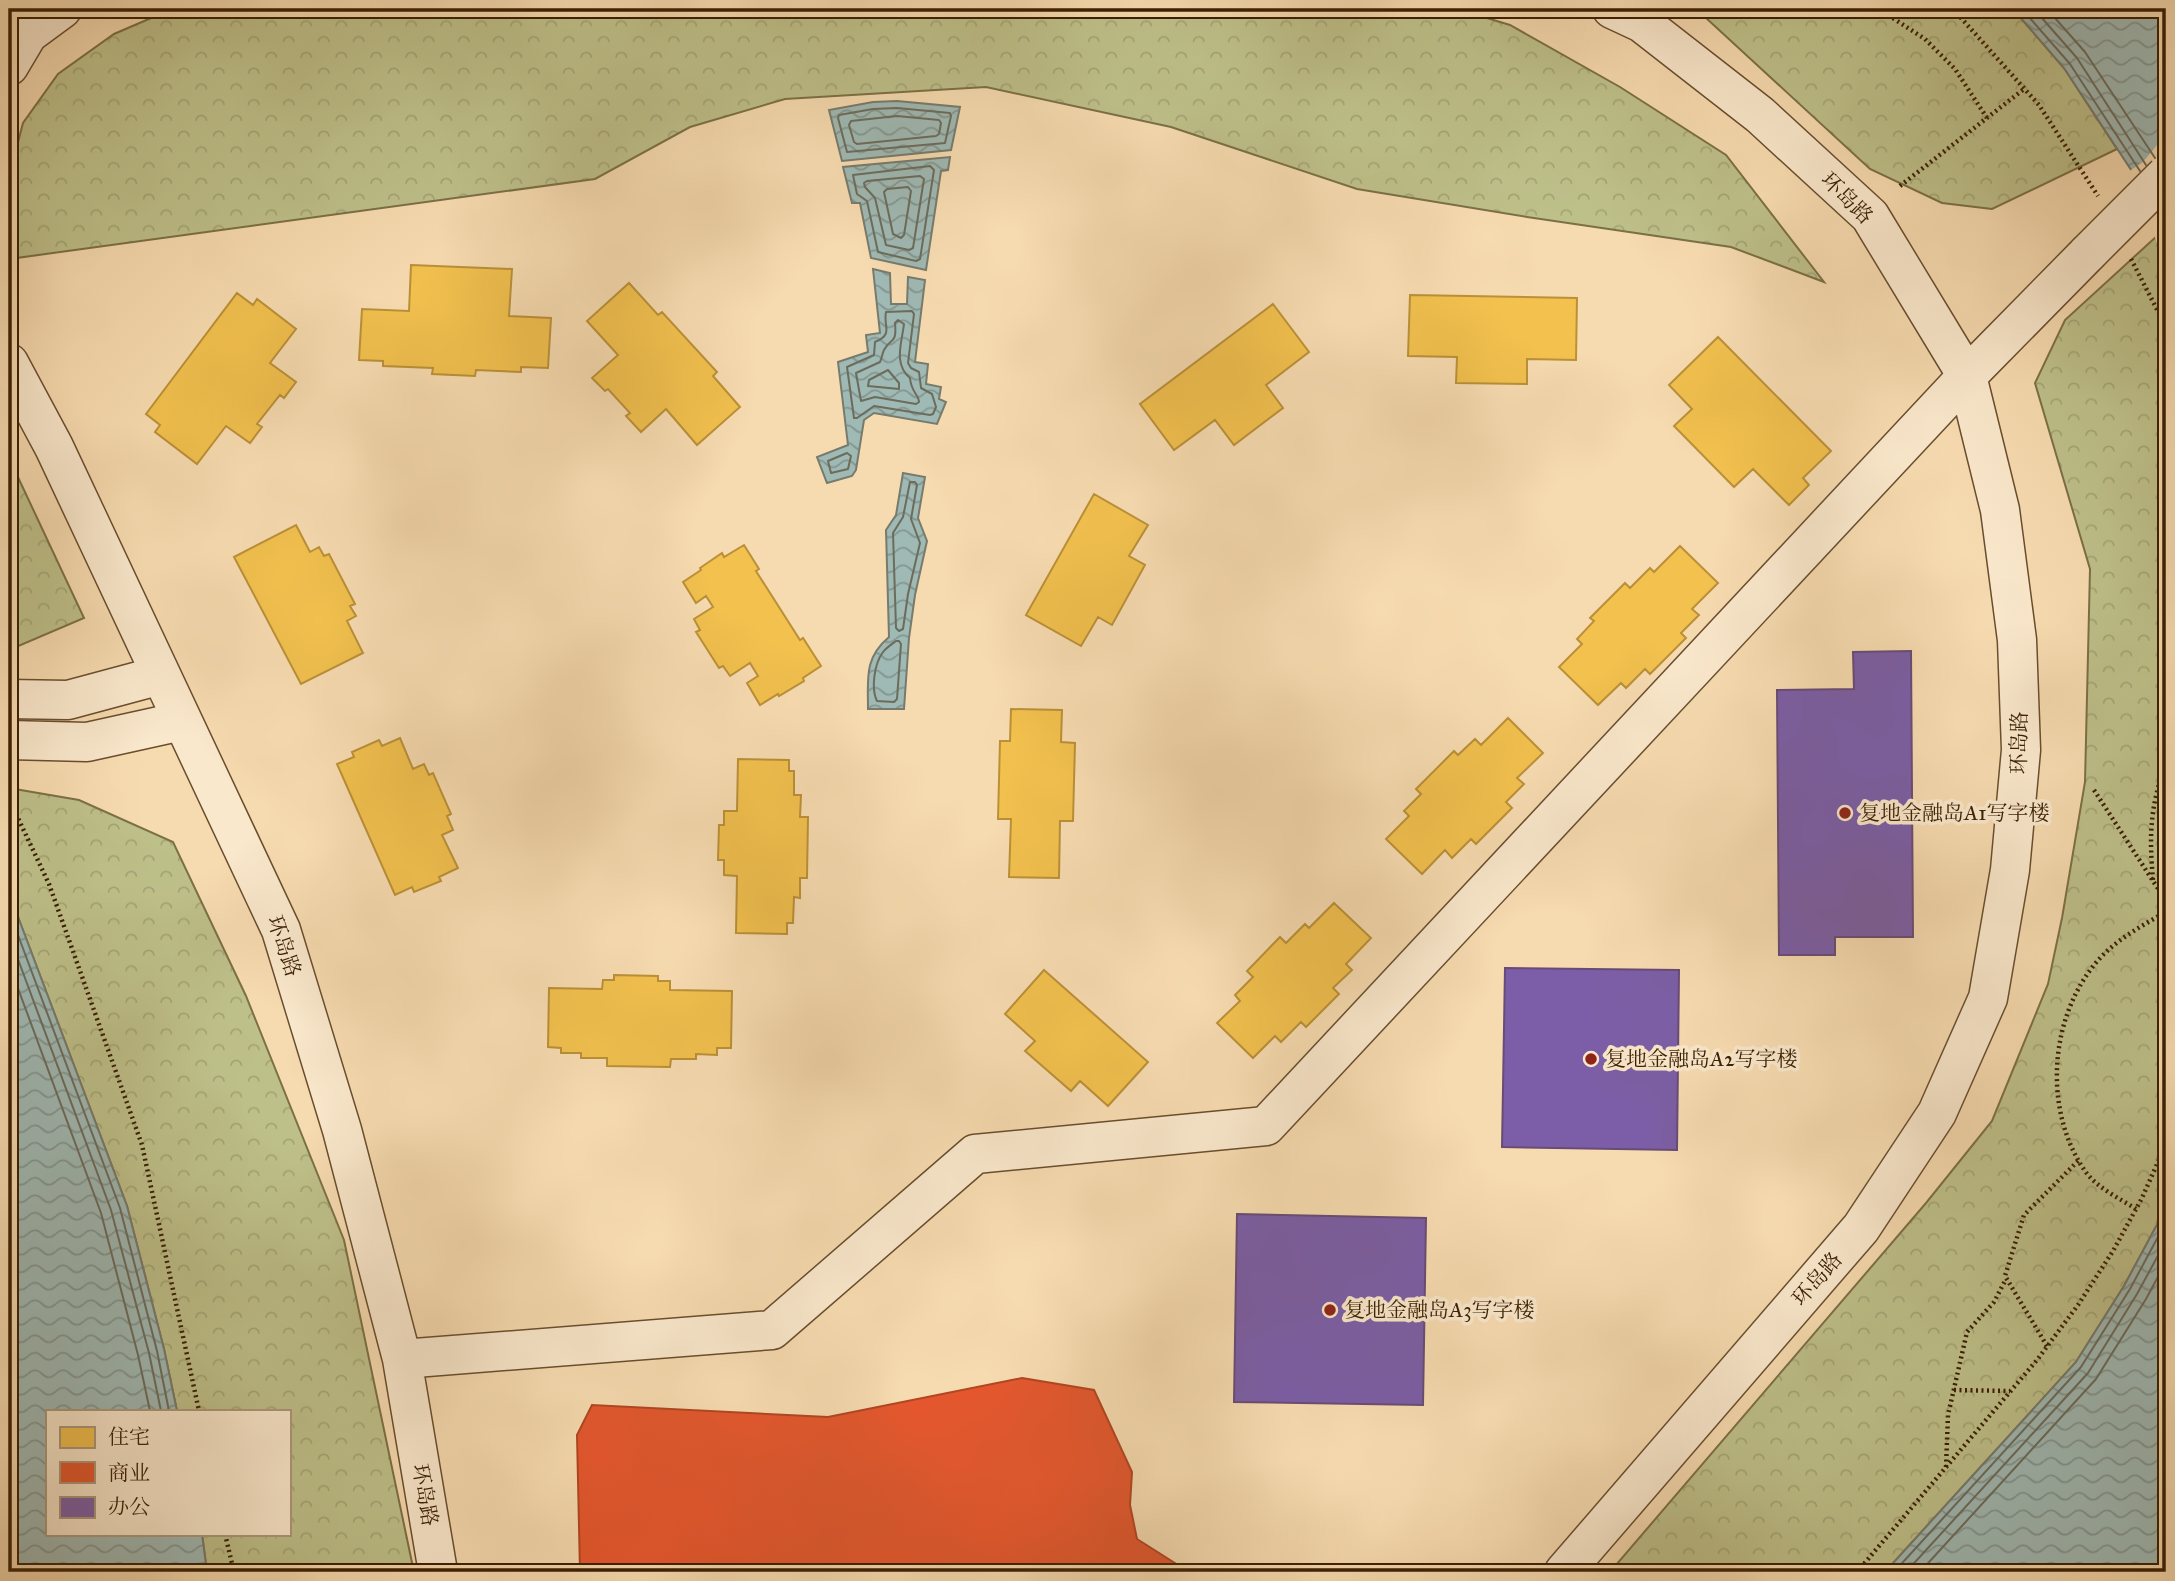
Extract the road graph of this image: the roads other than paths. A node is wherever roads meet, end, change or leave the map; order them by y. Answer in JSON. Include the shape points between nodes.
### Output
{"nodes":[{"id":1,"x":62,"y":9,"type":"edge"},
{"id":2,"x":1612,"y":9,"type":"edge"},
{"id":3,"x":9,"y":66,"type":"edge"},
{"id":4,"x":2166,"y":175,"type":"edge"},
{"id":5,"x":9,"y":363,"type":"edge"},
{"id":6,"x":1967,"y":376,"type":"junction"},
{"id":7,"x":161,"y":675,"type":"junction"},
{"id":8,"x":9,"y":699,"type":"edge"},
{"id":9,"x":182,"y":721,"type":"junction"},
{"id":10,"x":19,"y":740,"type":"edge"},
{"id":11,"x":402,"y":1359,"type":"junction"},
{"id":12,"x":438,"y":1572,"type":"edge"},
{"id":13,"x":1564,"y":1572,"type":"edge"}],
"edges":[{"from":1,"to":3,"type":"street","via":[[28,34]]},
{"from":2,"to":6,"type":"street","name":"环岛路","via":[[1642,23],[1760,115],[1870,216]]},
{"from":4,"to":6,"type":"street","bridge":true},
{"from":5,"to":7,"type":"street","name":"环岛路","via":[[54,447]]},
{"from":6,"to":11,"type":"street","via":[[1266,1126],[975,1154],[772,1330]]},
{"from":6,"to":13,"type":"street","name":"环岛路","via":[[2000,510],[2017,640],[2021,750],[2010,870],[1988,998],[1937,1113],[1861,1228]]},
{"from":7,"to":8,"type":"street","via":[[68,700]]},
{"from":7,"to":9,"type":"street","name":"环岛路"},
{"from":9,"to":10,"type":"street","via":[[87,742]]},
{"from":9,"to":11,"type":"street","name":"环岛路","via":[[281,930],[342,1130]]},
{"from":11,"to":12,"type":"street","name":"环岛路"}]}
